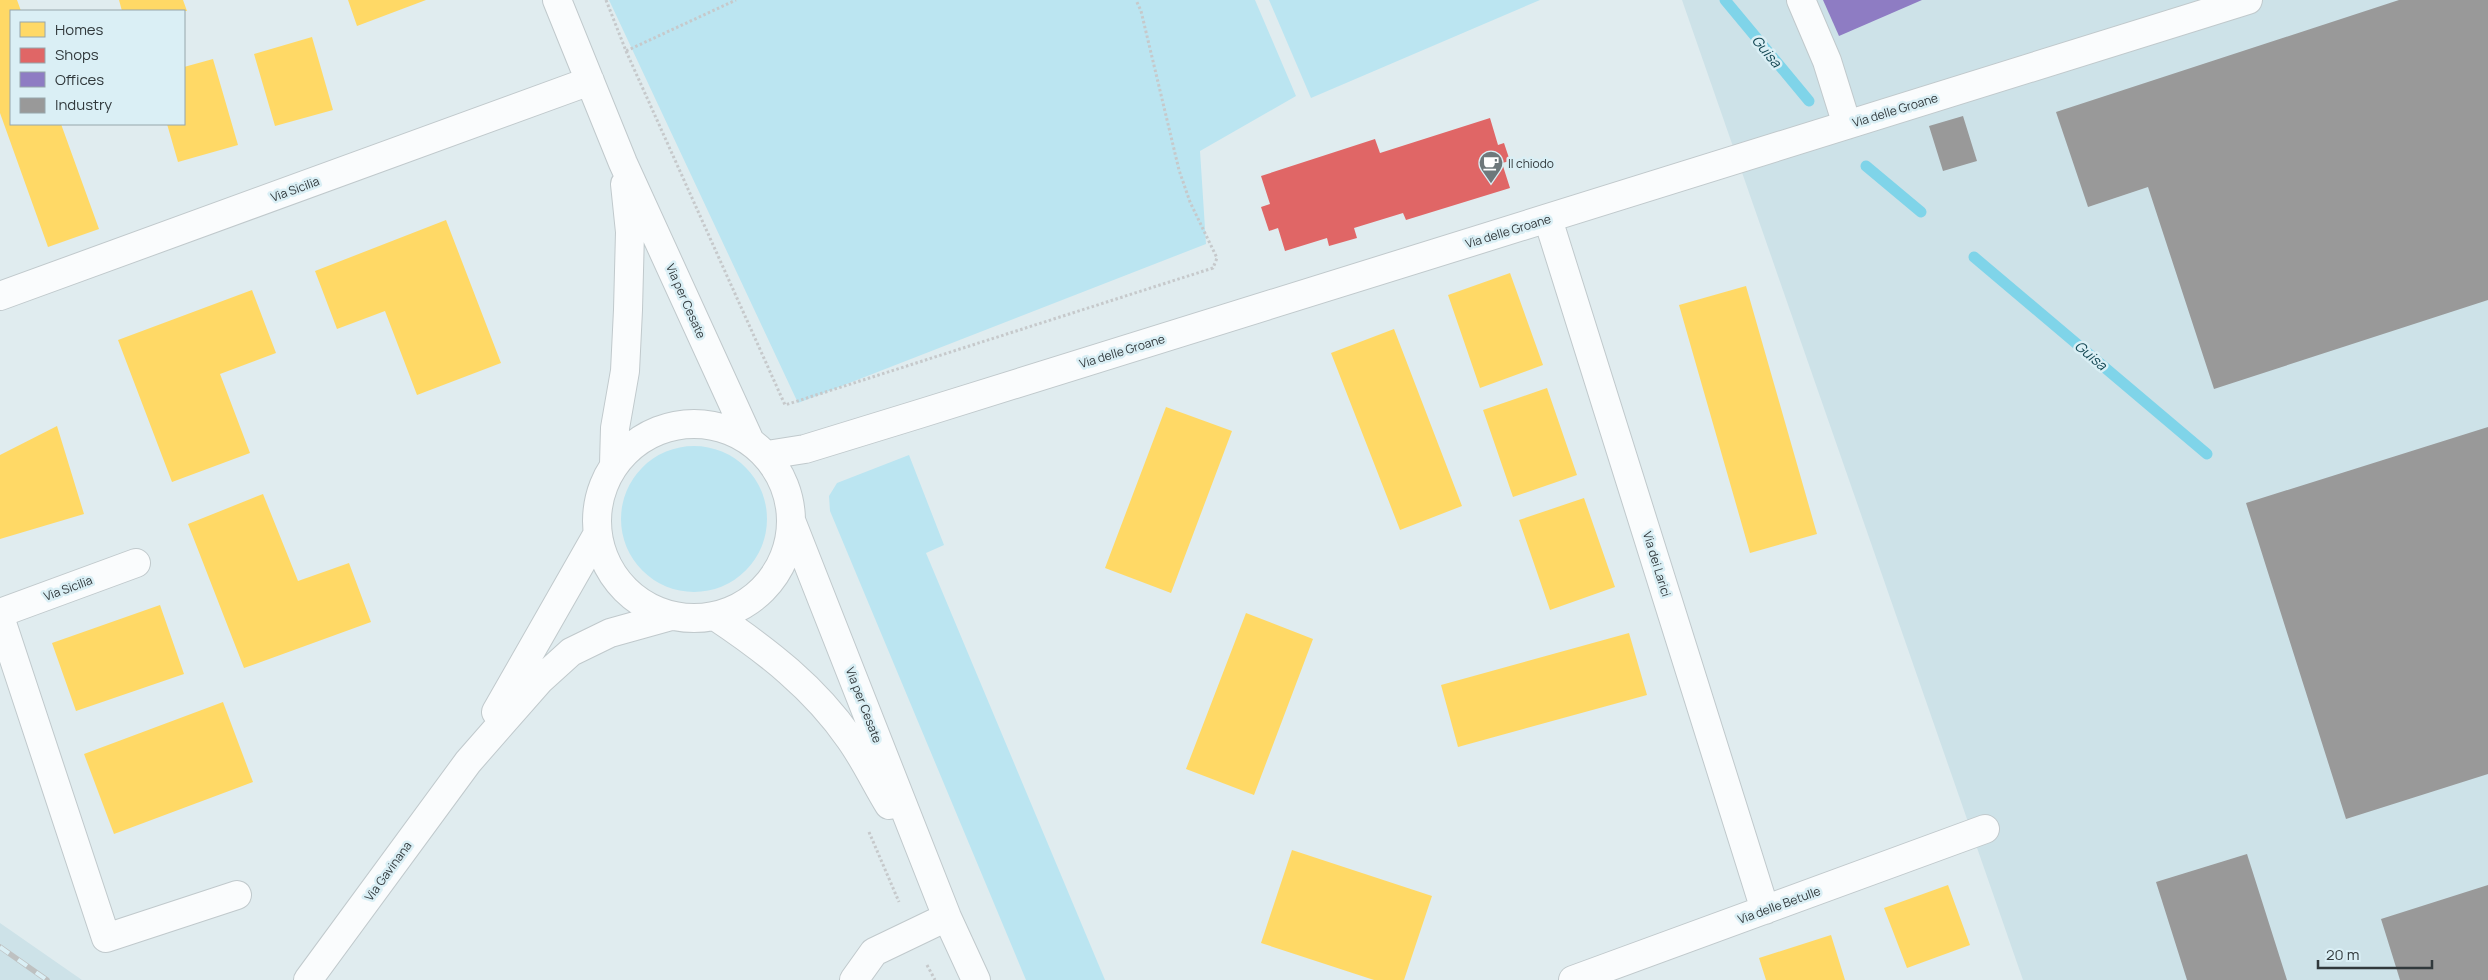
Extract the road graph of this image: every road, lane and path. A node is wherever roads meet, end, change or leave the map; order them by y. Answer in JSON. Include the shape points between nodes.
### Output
{"nodes":[{"id":1,"x":558,"y":0,"type":"edge"},
{"id":2,"x":606,"y":0,"type":"edge"},
{"id":3,"x":736,"y":0,"type":"edge"},
{"id":4,"x":1136,"y":0,"type":"edge"},
{"id":5,"x":1801,"y":0,"type":"edge"},
{"id":6,"x":2248,"y":0,"type":"edge"},
{"id":7,"x":626,"y":51,"type":"junction"},
{"id":8,"x":590,"y":81,"type":"junction"},
{"id":9,"x":1847,"y":126,"type":"junction"},
{"id":10,"x":623,"y":163,"type":"junction"},
{"id":11,"x":1548,"y":219,"type":"junction"},
{"id":12,"x":0,"y":296,"type":"edge"},
{"id":13,"x":758,"y":447,"type":"junction"},
{"id":14,"x":614,"y":464,"type":"junction"},
{"id":15,"x":792,"y":523,"type":"junction"},
{"id":16,"x":597,"y":536,"type":"junction"},
{"id":17,"x":136,"y":563,"type":"dead end"},
{"id":18,"x":0,"y":613,"type":"edge"},
{"id":19,"x":671,"y":616,"type":"junction"},
{"id":20,"x":715,"y":616,"type":"junction"},
{"id":21,"x":0,"y":617,"type":"edge"},
{"id":22,"x":468,"y":762,"type":"junction"},
{"id":23,"x":1985,"y":829,"type":"dead end"},
{"id":24,"x":868,"y":830,"type":"dead end"},
{"id":25,"x":935,"y":886,"type":"junction"},
{"id":26,"x":237,"y":895,"type":"dead end"},
{"id":27,"x":1765,"y":910,"type":"junction"},
{"id":28,"x":946,"y":917,"type":"junction"},
{"id":29,"x":912,"y":933,"type":"junction"},
{"id":30,"x":874,"y":952,"type":"junction"},
{"id":31,"x":308,"y":980,"type":"edge"},
{"id":32,"x":854,"y":980,"type":"edge"},
{"id":33,"x":879,"y":980,"type":"edge"},
{"id":34,"x":935,"y":980,"type":"edge"},
{"id":35,"x":976,"y":980,"type":"edge"},
{"id":36,"x":1574,"y":980,"type":"edge"}],
"edges":[{"from":1,"to":8,"type":"street","name":"Via per Cesate"},
{"from":2,"to":7,"type":"path"},
{"from":3,"to":7,"type":"path"},
{"from":4,"to":7,"type":"path","via":[[1179,170],[1190,202],[1217,258],[1213,268],[785,405]]},
{"from":5,"to":9,"type":"street","via":[[1827,61]]},
{"from":6,"to":9,"type":"street","name":"Via delle Groane"},
{"from":8,"to":10,"type":"street","name":"Via per Cesate"},
{"from":8,"to":12,"type":"street","name":"Via Sicilia"},
{"from":9,"to":11,"type":"street","name":"Via delle Groane"},
{"from":10,"to":13,"type":"street","name":"Via per Cesate"},
{"from":10,"to":14,"type":"street","name":"Via per Cesate","via":[[630,232],[628,310],[625,371],[615,428]]},
{"from":11,"to":13,"type":"street","name":"Via delle Groane","via":[[805,449]]},
{"from":11,"to":27,"type":"street","name":"Via dei Larici"},
{"from":13,"to":14,"type":"street","via":[[721,426],[691,423],[669,427],[635,442]]},
{"from":13,"to":15,"type":"street","name":"Via per Cesate","via":[[781,475],[790,498]]},
{"from":14,"to":16,"type":"street","via":[[602,486],[596,510]]},
{"from":15,"to":20,"type":"street","via":[[786,555],[770,583],[745,604]]},
{"from":15,"to":25,"type":"street","name":"Via per Cesate"},
{"from":16,"to":19,"type":"street","via":[[605,563],[622,587],[644,605]]},
{"from":16,"to":22,"type":"street","name":"Via Gavinana"},
{"from":17,"to":18,"type":"street","name":"Via Sicilia"},
{"from":19,"to":20,"type":"street","via":[[693,619]]},
{"from":19,"to":22,"type":"street","name":"Via Gavinana","via":[[610,632],[571,652],[539,681]]},
{"from":20,"to":25,"type":"street","name":"Via per Cesate","via":[[791,672],[818,699],[850,739]]},
{"from":21,"to":26,"type":"street","via":[[106,938]]},
{"from":22,"to":31,"type":"street","name":"Via Gavinana"},
{"from":23,"to":27,"type":"street","name":"Via delle Betulle"},
{"from":24,"to":29,"type":"path"},
{"from":25,"to":28,"type":"street","name":"Via per Cesate"},
{"from":27,"to":36,"type":"street","name":"Via delle Betulle"},
{"from":28,"to":29,"type":"street"},
{"from":28,"to":35,"type":"street","name":"Via per Cesate"},
{"from":29,"to":30,"type":"street"},
{"from":29,"to":34,"type":"path"},
{"from":30,"to":32,"type":"street"},
{"from":30,"to":33,"type":"street"}]}
